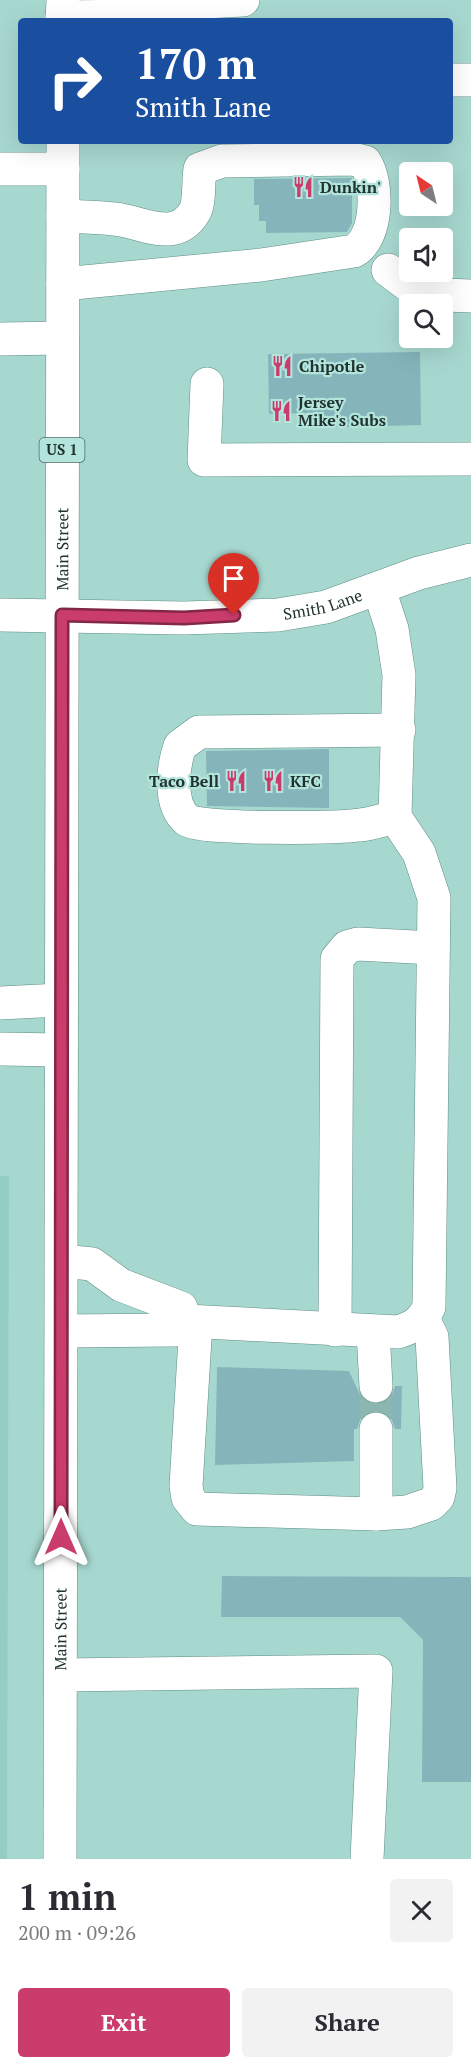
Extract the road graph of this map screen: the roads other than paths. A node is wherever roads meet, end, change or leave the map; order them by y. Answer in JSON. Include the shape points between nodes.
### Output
{"nodes":[{"id":1,"x":243,"y":0,"type":"edge"},
{"id":2,"x":63,"y":13,"type":"edge"},
{"id":3,"x":453,"y":80,"type":"edge"},
{"id":4,"x":471,"y":80,"type":"edge"},
{"id":5,"x":63,"y":155,"type":"edge"},
{"id":6,"x":0,"y":170,"type":"edge"},
{"id":7,"x":63,"y":216,"type":"junction"},
{"id":8,"x":388,"y":270,"type":"dead end"},
{"id":9,"x":63,"y":284,"type":"junction"},
{"id":10,"x":471,"y":296,"type":"edge"},
{"id":11,"x":62,"y":338,"type":"junction"},
{"id":12,"x":0,"y":339,"type":"edge"},
{"id":13,"x":207,"y":384,"type":"dead end"},
{"id":14,"x":471,"y":459,"type":"edge"},
{"id":15,"x":471,"y":560,"type":"edge"},
{"id":16,"x":379,"y":589,"type":"junction"},
{"id":17,"x":0,"y":615,"type":"edge"},
{"id":18,"x":62,"y":615,"type":"junction"},
{"id":19,"x":399,"y":730,"type":"junction"},
{"id":20,"x":395,"y":817,"type":"junction"},
{"id":21,"x":433,"y":948,"type":"junction"},
{"id":22,"x":60,"y":1000,"type":"junction"},
{"id":23,"x":0,"y":1003,"type":"edge"},
{"id":24,"x":0,"y":1049,"type":"edge"},
{"id":25,"x":60,"y":1050,"type":"junction"},
{"id":26,"x":62,"y":1261,"type":"junction"},
{"id":27,"x":423,"y":1319,"type":"junction"},
{"id":28,"x":191,"y":1321,"type":"junction"},
{"id":29,"x":62,"y":1330,"type":"junction"},
{"id":30,"x":335,"y":1330,"type":"junction"},
{"id":31,"x":373,"y":1332,"type":"junction"},
{"id":32,"x":375,"y":1386,"type":"tunnel mouth"},
{"id":33,"x":376,"y":1429,"type":"tunnel mouth"},
{"id":34,"x":376,"y":1514,"type":"junction"},
{"id":35,"x":61,"y":1675,"type":"junction"},
{"id":36,"x":60,"y":1859,"type":"edge"},
{"id":37,"x":368,"y":1859,"type":"edge"}],
"edges":[{"from":1,"to":2,"type":"main road","via":[[186,3],[137,16]]},
{"from":3,"to":4,"type":"main road"},
{"from":5,"to":6,"type":"main road"},
{"from":5,"to":7,"type":"main road","name":"Main Street","number":"US 1"},
{"from":7,"to":9,"type":"main road","name":"Main Street","number":"US 1"},
{"from":7,"to":9,"type":"main road","via":[[117,219],[169,230],[185,222],[195,210],[200,170],[222,161],[353,159],[364,162],[371,176],[372,226],[363,246],[354,251],[261,265]]},
{"from":8,"to":10,"type":"main road","via":[[420,294]]},
{"from":9,"to":11,"type":"main road","name":"Main Street","number":"US 1"},
{"from":11,"to":12,"type":"main road"},
{"from":11,"to":18,"type":"main road","name":"Main Street","number":"US 1"},
{"from":13,"to":14,"type":"main road","via":[[204,460]]},
{"from":15,"to":16,"type":"main road","name":"Smith Lane"},
{"from":16,"to":18,"type":"main road","name":"Smith Lane","via":[[326,607],[278,615]]},
{"from":16,"to":19,"type":"main road","via":[[397,651]]},
{"from":17,"to":18,"type":"main road","name":"Smith Lane"},
{"from":18,"to":22,"type":"main road","name":"Main Street","number":"US 1"},
{"from":19,"to":20,"type":"main road"},
{"from":19,"to":20,"type":"main road","via":[[199,732],[180,746],[175,767],[180,810],[194,823],[358,825]]},
{"from":20,"to":21,"type":"main road","via":[[419,853],[434,898]]},
{"from":21,"to":27,"type":"main road","via":[[429,1307]]},
{"from":21,"to":30,"type":"main road","via":[[358,944],[347,947],[337,959]]},
{"from":22,"to":23,"type":"main road"},
{"from":22,"to":25,"type":"main road","name":"Main Street","number":"US 1"},
{"from":24,"to":25,"type":"main road"},
{"from":25,"to":26,"type":"main road","name":"Main Street","number":"US 1"},
{"from":26,"to":28,"type":"main road","via":[[92,1264],[122,1285],[181,1308]]},
{"from":26,"to":29,"type":"main road","name":"Main Street","number":"US 1"},
{"from":27,"to":31,"type":"main road","via":[[398,1332]]},
{"from":27,"to":34,"type":"main road","via":[[432,1337],[438,1497],[423,1508]]},
{"from":28,"to":29,"type":"main road","via":[[175,1330]]},
{"from":28,"to":30,"type":"main road"},
{"from":28,"to":34,"type":"main road","via":[[186,1486],[188,1498],[197,1509]]},
{"from":29,"to":35,"type":"main road","name":"Main Street","number":"US 1"},
{"from":30,"to":31,"type":"main road"},
{"from":31,"to":32,"type":"main road"},
{"from":33,"to":34,"type":"main road"},
{"from":35,"to":36,"type":"main road","name":"Main Street","number":"US 1"},
{"from":35,"to":37,"type":"main road","via":[[376,1671]]}]}
